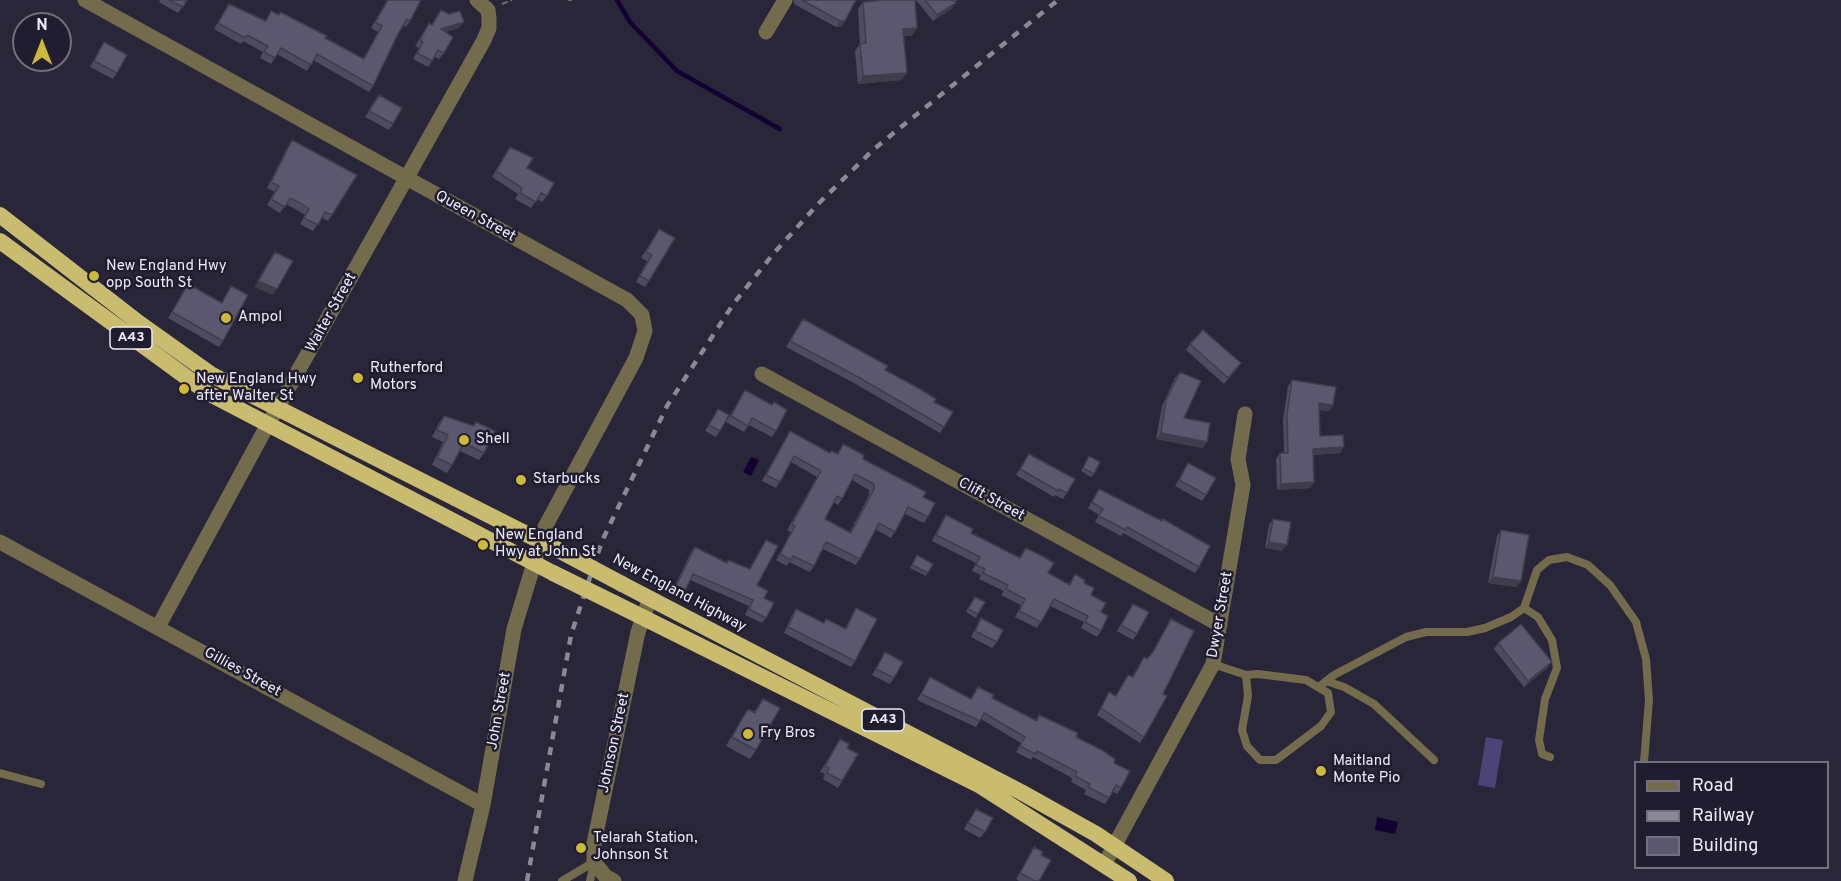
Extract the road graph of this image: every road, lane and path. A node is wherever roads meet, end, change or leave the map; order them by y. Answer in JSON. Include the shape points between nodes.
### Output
{"nodes":[{"id":1,"x":85,"y":0,"type":"edge"},
{"id":2,"x":477,"y":0,"type":"edge"},
{"id":3,"x":512,"y":0,"type":"edge"},
{"id":4,"x":568,"y":0,"type":"edge"},
{"id":5,"x":572,"y":0,"type":"edge"},
{"id":6,"x":785,"y":0,"type":"edge"},
{"id":7,"x":499,"y":5,"type":"dead end"},
{"id":8,"x":766,"y":32,"type":"dead end"},
{"id":9,"x":406,"y":179,"type":"junction"},
{"id":10,"x":0,"y":215,"type":"edge"},
{"id":11,"x":0,"y":241,"type":"edge"},
{"id":12,"x":762,"y":374,"type":"dead end"},
{"id":13,"x":278,"y":409,"type":"junction"},
{"id":14,"x":1245,"y":414,"type":"dead end"},
{"id":15,"x":268,"y":426,"type":"junction"},
{"id":16,"x":0,"y":542,"type":"edge"},
{"id":17,"x":542,"y":542,"type":"junction"},
{"id":18,"x":535,"y":563,"type":"junction"},
{"id":19,"x":650,"y":598,"type":"junction"},
{"id":20,"x":1524,"y":608,"type":"junction"},
{"id":21,"x":643,"y":618,"type":"junction"},
{"id":22,"x":1220,"y":625,"type":"junction"},
{"id":23,"x":158,"y":627,"type":"junction"},
{"id":24,"x":1213,"y":664,"type":"junction"},
{"id":25,"x":1246,"y":675,"type":"junction"},
{"id":26,"x":1323,"y":684,"type":"junction"},
{"id":27,"x":1550,"y":757,"type":"dead end"},
{"id":28,"x":1434,"y":760,"type":"dead end"},
{"id":29,"x":1644,"y":761,"type":"edge"},
{"id":30,"x":0,"y":773,"type":"edge"},
{"id":31,"x":41,"y":784,"type":"dead end"},
{"id":32,"x":483,"y":805,"type":"junction"},
{"id":33,"x":1115,"y":846,"type":"junction"},
{"id":34,"x":594,"y":862,"type":"junction"},
{"id":35,"x":1105,"y":864,"type":"junction"},
{"id":36,"x":465,"y":881,"type":"edge"},
{"id":37,"x":562,"y":881,"type":"edge"},
{"id":38,"x":590,"y":881,"type":"edge"},
{"id":39,"x":614,"y":881,"type":"edge"},
{"id":40,"x":1129,"y":881,"type":"edge"},
{"id":41,"x":1166,"y":881,"type":"edge"}],
"edges":[{"from":1,"to":9,"type":"street","name":"Queen Street"},
{"from":2,"to":9,"type":"street","name":"Walter Street","via":[[488,10],[489,28]]},
{"from":3,"to":7,"type":"path"},
{"from":4,"to":5,"type":"path"},
{"from":6,"to":8,"type":"street"},
{"from":9,"to":13,"type":"street","name":"Walter Street"},
{"from":9,"to":17,"type":"street","name":"Queen Street","via":[[627,300],[642,315],[645,331],[636,358],[545,527]]},
{"from":10,"to":13,"type":"highway","name":"New England Highway","number":"A43","via":[[212,375]]},
{"from":11,"to":15,"type":"highway","number":"A43","via":[[208,393]]},
{"from":12,"to":22,"type":"street","name":"Clift Street"},
{"from":13,"to":15,"type":"street","name":"Walter Street"},
{"from":13,"to":17,"type":"highway","name":"New England Highway","number":"A43"},
{"from":14,"to":22,"type":"street","name":"Dwyer Street","via":[[1238,459],[1243,485]]},
{"from":15,"to":18,"type":"highway","number":"A43"},
{"from":15,"to":23,"type":"street","name":"Walter Street"},
{"from":16,"to":23,"type":"street","name":"Gillies Street"},
{"from":17,"to":18,"type":"street","name":"John Street"},
{"from":17,"to":19,"type":"highway","name":"New England Highway","number":"A43","bridge":true},
{"from":18,"to":21,"type":"highway","number":"A43","bridge":true},
{"from":18,"to":32,"type":"street","name":"John Street","via":[[514,629]]},
{"from":19,"to":21,"type":"street","name":"Johnson Street"},
{"from":19,"to":33,"type":"highway","name":"New England Highway","number":"A43","via":[[1021,792]]},
{"from":20,"to":26,"type":"lane","via":[[1485,628],[1406,637]]},
{"from":20,"to":27,"type":"lane","via":[[1538,617],[1552,640],[1557,668],[1545,699],[1539,740],[1542,754]]},
{"from":20,"to":29,"type":"lane","via":[[1537,570],[1549,560],[1568,557],[1588,565],[1610,585],[1636,622],[1646,659],[1649,700]]},
{"from":21,"to":34,"type":"street","name":"Johnson Street","via":[[594,843]]},
{"from":21,"to":35,"type":"highway","number":"A43","via":[[979,785]]},
{"from":22,"to":24,"type":"street","name":"Dwyer Street"},
{"from":23,"to":32,"type":"street","name":"Gillies Street"},
{"from":24,"to":25,"type":"lane"},
{"from":24,"to":33,"type":"street","name":"Dwyer Street"},
{"from":25,"to":26,"type":"lane"},
{"from":25,"to":26,"type":"lane","via":[[1248,696],[1242,730],[1247,746],[1260,760],[1276,760],[1321,726],[1331,711]]},
{"from":26,"to":28,"type":"lane","via":[[1344,687],[1374,704]]},
{"from":30,"to":31,"type":"lane"},
{"from":32,"to":36,"type":"street","name":"John Street"},
{"from":33,"to":35,"type":"street","name":"Dwyer Street"},
{"from":33,"to":41,"type":"highway","name":"New England Highway","number":"A43"},
{"from":34,"to":37,"type":"lane"},
{"from":34,"to":38,"type":"lane"},
{"from":34,"to":39,"type":"street"},
{"from":35,"to":40,"type":"highway","number":"A43"}]}
